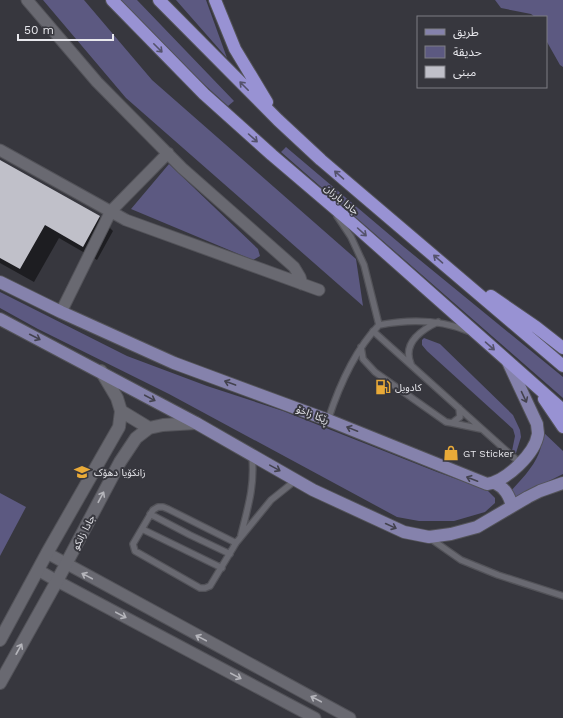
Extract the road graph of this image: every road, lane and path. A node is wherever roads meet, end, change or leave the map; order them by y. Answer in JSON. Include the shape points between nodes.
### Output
{"nodes":[{"id":1,"x":27,"y":0,"type":"edge"},
{"id":2,"x":112,"y":0,"type":"edge"},
{"id":3,"x":159,"y":0,"type":"edge"},
{"id":4,"x":215,"y":0,"type":"edge"},
{"id":5,"x":278,"y":120,"type":"junction"},
{"id":6,"x":0,"y":140,"type":"edge"},
{"id":7,"x":0,"y":150,"type":"edge"},
{"id":8,"x":168,"y":154,"type":"junction"},
{"id":9,"x":11,"y":156,"type":"junction"},
{"id":10,"x":324,"y":200,"type":"junction"},
{"id":11,"x":111,"y":212,"type":"junction"},
{"id":12,"x":459,"y":278,"type":"junction"},
{"id":13,"x":0,"y":282,"type":"edge"},
{"id":14,"x":302,"y":284,"type":"junction"},
{"id":15,"x":319,"y":290,"type":"dead end"},
{"id":16,"x":61,"y":312,"type":"junction"},
{"id":17,"x":0,"y":319,"type":"edge"},
{"id":18,"x":438,"y":322,"type":"junction"},
{"id":19,"x":379,"y":325,"type":"junction"},
{"id":20,"x":373,"y":331,"type":"junction"},
{"id":21,"x":475,"y":333,"type":"junction"},
{"id":22,"x":361,"y":347,"type":"junction"},
{"id":23,"x":563,"y":348,"type":"edge"},
{"id":24,"x":508,"y":362,"type":"junction"},
{"id":25,"x":412,"y":366,"type":"junction"},
{"id":26,"x":563,"y":366,"type":"edge"},
{"id":27,"x":101,"y":371,"type":"junction"},
{"id":28,"x":535,"y":386,"type":"junction"},
{"id":29,"x":459,"y":408,"type":"junction"},
{"id":30,"x":563,"y":410,"type":"edge"},
{"id":31,"x":121,"y":411,"type":"junction"},
{"id":32,"x":328,"y":420,"type":"junction"},
{"id":33,"x":196,"y":423,"type":"junction"},
{"id":34,"x":452,"y":423,"type":"junction"},
{"id":35,"x":563,"y":427,"type":"edge"},
{"id":36,"x":149,"y":428,"type":"junction"},
{"id":37,"x":483,"y":430,"type":"junction"},
{"id":38,"x":252,"y":456,"type":"junction"},
{"id":39,"x":520,"y":463,"type":"junction"},
{"id":40,"x":296,"y":480,"type":"junction"},
{"id":41,"x":495,"y":482,"type":"junction"},
{"id":42,"x":563,"y":483,"type":"edge"},
{"id":43,"x":512,"y":506,"type":"junction"},
{"id":44,"x":150,"y":514,"type":"junction"},
{"id":45,"x":142,"y":529,"type":"junction"},
{"id":46,"x":240,"y":537,"type":"junction"},
{"id":47,"x":429,"y":537,"type":"junction"},
{"id":48,"x":236,"y":543,"type":"junction"},
{"id":49,"x":47,"y":553,"type":"junction"},
{"id":50,"x":230,"y":554,"type":"junction"},
{"id":51,"x":66,"y":564,"type":"junction"},
{"id":52,"x":222,"y":568,"type":"junction"},
{"id":53,"x":38,"y":570,"type":"junction"},
{"id":54,"x":57,"y":581,"type":"junction"},
{"id":55,"x":563,"y":596,"type":"edge"},
{"id":56,"x":0,"y":640,"type":"edge"},
{"id":57,"x":0,"y":683,"type":"edge"},
{"id":58,"x":315,"y":718,"type":"edge"},
{"id":59,"x":350,"y":718,"type":"edge"}],
"edges":[{"from":1,"to":8,"type":"street","via":[[97,82]]},
{"from":2,"to":10,"type":"highway","name":"جادا بارزان","one_way":true,"via":[[204,94]]},
{"from":5,"to":3,"type":"highway","name":"جادا بارزان","one_way":true},
{"from":4,"to":5,"type":"highway","via":[[234,49]]},
{"from":12,"to":5,"type":"highway","name":"جادا بارزان","one_way":true},
{"from":6,"to":9,"type":"street"},
{"from":7,"to":9,"type":"street"},
{"from":8,"to":11,"type":"street"},
{"from":8,"to":14,"type":"street","via":[[294,266]]},
{"from":9,"to":11,"type":"street"},
{"from":10,"to":19,"type":"lane","via":[[343,224],[358,251]]},
{"from":10,"to":21,"type":"highway","name":"جادا بارزان","one_way":true},
{"from":11,"to":14,"type":"street","via":[[126,220]]},
{"from":11,"to":16,"type":"street"},
{"from":12,"to":23,"type":"highway","via":[[491,296]]},
{"from":12,"to":26,"type":"highway","name":"جادا بارزان"},
{"from":13,"to":16,"type":"main road","name":"ڕێکا زاخۆ"},
{"from":14,"to":15,"type":"street"},
{"from":32,"to":16,"type":"main road","name":"ڕێکا زاخۆ","one_way":true,"via":[[174,363]]},
{"from":17,"to":27,"type":"main road","one_way":true},
{"from":18,"to":19,"type":"lane","via":[[407,321]]},
{"from":18,"to":21,"type":"lane"},
{"from":18,"to":25,"type":"lane","via":[[415,338],[408,351]]},
{"from":19,"to":20,"type":"lane"},
{"from":20,"to":22,"type":"lane"},
{"from":20,"to":25,"type":"lane"},
{"from":21,"to":24,"type":"highway","name":"جادا بارزان","one_way":true},
{"from":22,"to":32,"type":"lane","via":[[342,382]]},
{"from":22,"to":34,"type":"lane","via":[[363,359],[375,372],[446,422]]},
{"from":24,"to":28,"type":"highway","name":"جادا بارزان"},
{"from":24,"to":39,"type":"main road","one_way":true,"via":[[537,424],[535,444]]},
{"from":25,"to":29,"type":"lane"},
{"from":27,"to":31,"type":"street","via":[[117,398]]},
{"from":27,"to":33,"type":"main road","one_way":true},
{"from":28,"to":30,"type":"highway","name":"جادا بارزان"},
{"from":28,"to":35,"type":"highway"},
{"from":29,"to":34,"type":"lane","via":[[460,417]]},
{"from":29,"to":37,"type":"lane"},
{"from":31,"to":36,"type":"street"},
{"from":31,"to":49,"type":"street","name":"جادا زانکو","via":[[118,427]]},
{"from":41,"to":32,"type":"main road","name":"ڕێکا زاخۆ","one_way":true,"via":[[487,484],[475,480]]},
{"from":33,"to":36,"type":"street"},
{"from":33,"to":38,"type":"main road"},
{"from":34,"to":37,"type":"lane"},
{"from":51,"to":36,"type":"street","name":"جادا زانکو","one_way":true,"via":[[120,462],[136,438]]},
{"from":37,"to":39,"type":"lane"},
{"from":38,"to":40,"type":"main road","one_way":true},
{"from":38,"to":46,"type":"lane","via":[[251,495]]},
{"from":39,"to":41,"type":"main road"},
{"from":40,"to":46,"type":"lane","via":[[271,500]]},
{"from":40,"to":47,"type":"main road","one_way":true,"via":[[404,532]]},
{"from":41,"to":43,"type":"main road","via":[[507,492]]},
{"from":42,"to":43,"type":"main road","via":[[540,491]]},
{"from":43,"to":47,"type":"main road","via":[[477,527]]},
{"from":44,"to":45,"type":"lane"},
{"from":44,"to":48,"type":"lane","via":[[158,507],[163,507]]},
{"from":44,"to":50,"type":"lane"},
{"from":45,"to":52,"type":"lane"},
{"from":45,"to":52,"type":"lane","via":[[133,544],[135,551],[200,588],[210,586]]},
{"from":46,"to":48,"type":"lane"},
{"from":47,"to":55,"type":"lane","via":[[461,560]]},
{"from":48,"to":50,"type":"lane"},
{"from":49,"to":51,"type":"street"},
{"from":49,"to":53,"type":"street","name":"جادا زانکو"},
{"from":50,"to":52,"type":"lane"},
{"from":51,"to":54,"type":"street","name":"جادا زانکو"},
{"from":59,"to":51,"type":"street","one_way":true},
{"from":53,"to":54,"type":"street"},
{"from":53,"to":56,"type":"street","name":"جادا زانکو"},
{"from":57,"to":54,"type":"street","name":"جادا زانکو","one_way":true},
{"from":54,"to":58,"type":"street","one_way":true}]}
